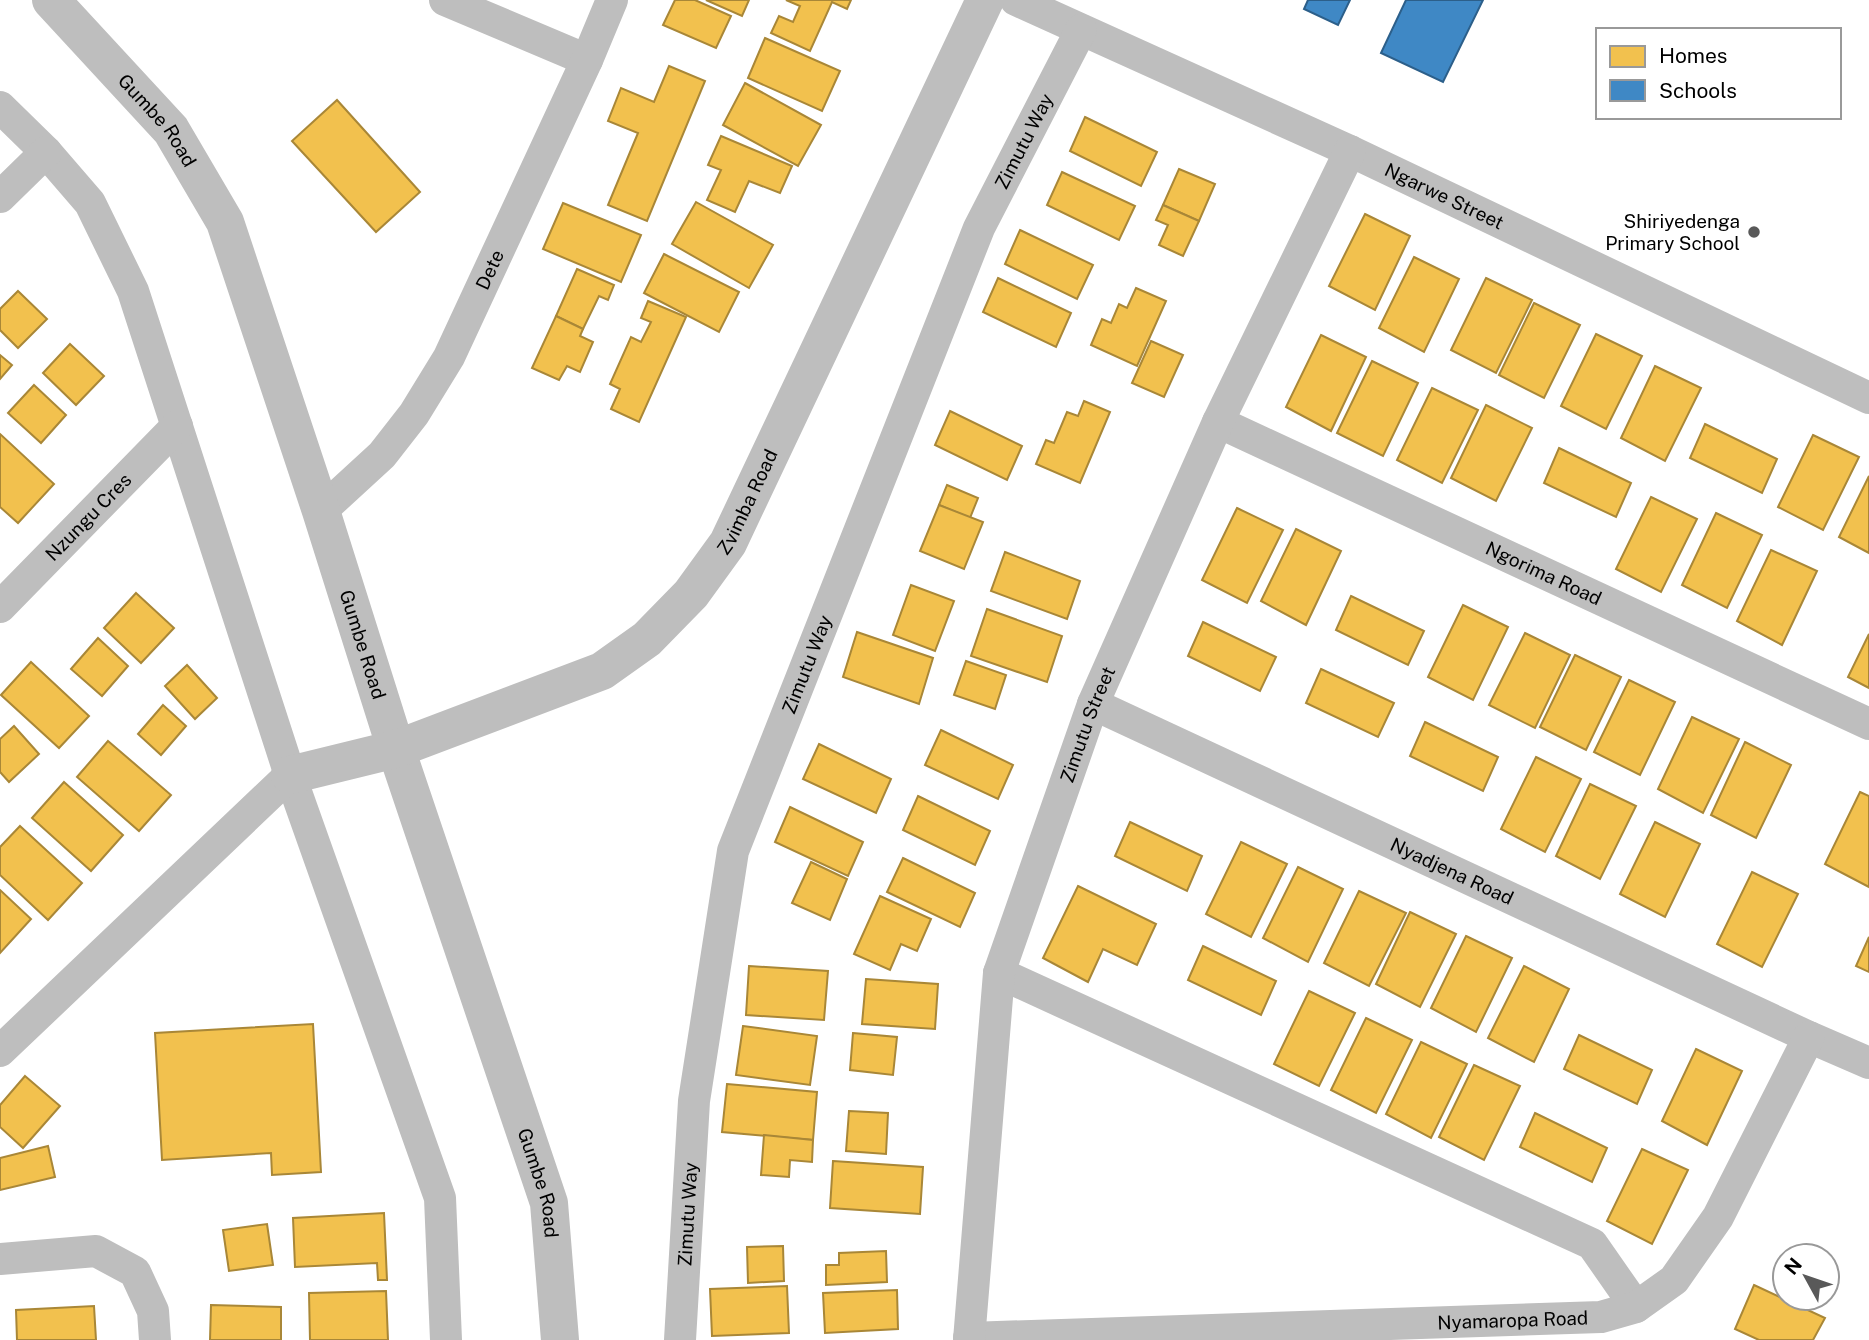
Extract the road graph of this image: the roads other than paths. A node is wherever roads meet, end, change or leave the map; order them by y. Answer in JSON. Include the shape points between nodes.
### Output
{"nodes":[{"id":1,"x":51,"y":0,"type":"edge"},
{"id":2,"x":445,"y":0,"type":"edge"},
{"id":3,"x":611,"y":0,"type":"edge"},
{"id":4,"x":985,"y":0,"type":"edge"},
{"id":5,"x":1016,"y":0,"type":"edge"},
{"id":6,"x":1081,"y":30,"type":"junction"},
{"id":7,"x":587,"y":60,"type":"junction"},
{"id":8,"x":0,"y":107,"type":"edge"},
{"id":9,"x":1350,"y":151,"type":"junction"},
{"id":10,"x":46,"y":152,"type":"junction"},
{"id":11,"x":0,"y":197,"type":"edge"},
{"id":12,"x":1869,"y":398,"type":"edge"},
{"id":13,"x":1218,"y":422,"type":"junction"},
{"id":14,"x":177,"y":426,"type":"junction"},
{"id":15,"x":321,"y":511,"type":"junction"},
{"id":16,"x":0,"y":607,"type":"edge"},
{"id":17,"x":1093,"y":704,"type":"junction"},
{"id":18,"x":1869,"y":724,"type":"edge"},
{"id":19,"x":396,"y":750,"type":"junction"},
{"id":20,"x":290,"y":775,"type":"junction"},
{"id":21,"x":999,"y":973,"type":"junction"},
{"id":22,"x":1810,"y":1037,"type":"junction"},
{"id":23,"x":0,"y":1051,"type":"edge"},
{"id":24,"x":1869,"y":1063,"type":"edge"},
{"id":25,"x":0,"y":1259,"type":"edge"},
{"id":26,"x":1636,"y":1307,"type":"junction"},
{"id":27,"x":969,"y":1339,"type":"edge"},
{"id":28,"x":155,"y":1340,"type":"edge"},
{"id":29,"x":446,"y":1340,"type":"edge"},
{"id":30,"x":560,"y":1340,"type":"edge"},
{"id":31,"x":680,"y":1340,"type":"edge"}],
"edges":[{"from":1,"to":15,"type":"street","name":"Gumbe Road","via":[[171,130],[225,222]]},
{"from":2,"to":7,"type":"street"},
{"from":3,"to":7,"type":"street","name":"Dete"},
{"from":4,"to":19,"type":"street","name":"Zvimba Road","via":[[728,542],[691,594],[647,639],[602,671]]},
{"from":5,"to":6,"type":"street","name":"Ngarwe Street"},
{"from":6,"to":9,"type":"street","name":"Ngarwe Street"},
{"from":6,"to":31,"type":"street","name":"Zimutu Way","via":[[979,228],[733,851],[694,1101]]},
{"from":7,"to":15,"type":"street","name":"Dete","via":[[449,357],[382,455]]},
{"from":8,"to":10,"type":"street"},
{"from":9,"to":12,"type":"street","name":"Ngarwe Street"},
{"from":9,"to":13,"type":"street","name":"Zimutu Street"},
{"from":10,"to":11,"type":"street"},
{"from":10,"to":14,"type":"street","via":[[90,203],[133,291]]},
{"from":13,"to":17,"type":"street","name":"Zimutu Street"},
{"from":13,"to":18,"type":"street","name":"Ngorima Road"},
{"from":14,"to":16,"type":"street","name":"Nzungu Cres"},
{"from":14,"to":20,"type":"street"},
{"from":15,"to":19,"type":"street","name":"Gumbe Road"},
{"from":17,"to":21,"type":"street","name":"Zimutu Street"},
{"from":17,"to":22,"type":"street","name":"Nyadjena Road"},
{"from":19,"to":20,"type":"street","name":"Zvimba Road"},
{"from":19,"to":30,"type":"street","name":"Gumbe Road","via":[[549,1203]]},
{"from":20,"to":23,"type":"street"},
{"from":20,"to":29,"type":"street","via":[[440,1198]]},
{"from":21,"to":26,"type":"street","via":[[1592,1244]]},
{"from":21,"to":27,"type":"street","name":"Zimutu Street"},
{"from":22,"to":24,"type":"street","name":"Nyadjena Road"},
{"from":22,"to":26,"type":"street","name":"Nyamaropa Road","via":[[1718,1217],[1674,1280]]},
{"from":25,"to":28,"type":"street","via":[[96,1251],[135,1272],[153,1311]]},
{"from":26,"to":27,"type":"street","name":"Nyamaropa Road","via":[[1601,1317]]}]}
